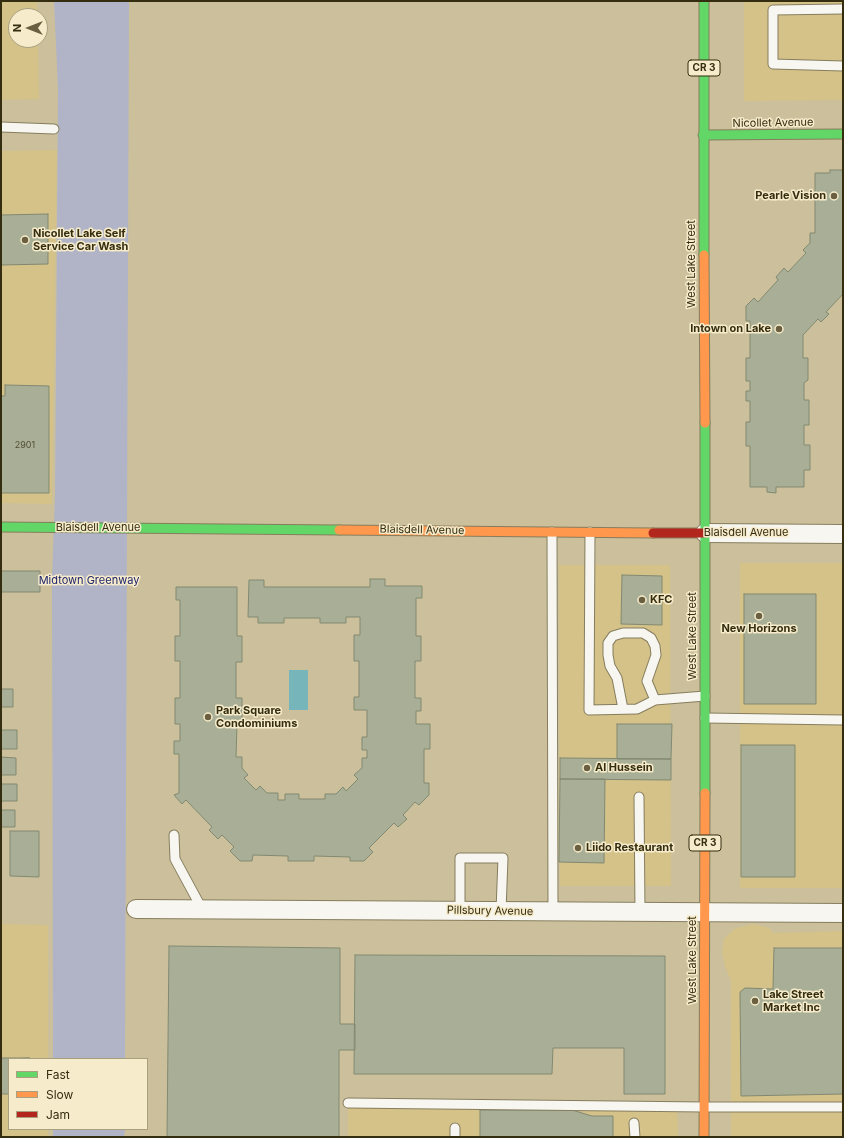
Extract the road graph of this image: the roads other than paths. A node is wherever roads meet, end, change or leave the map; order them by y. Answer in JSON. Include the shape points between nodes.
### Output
{"nodes":[{"id":1,"x":704,"y":1,"type":"edge"},
{"id":2,"x":843,"y":10,"type":"edge"},
{"id":3,"x":843,"y":66,"type":"edge"},
{"id":4,"x":1,"y":127,"type":"edge"},
{"id":5,"x":54,"y":129,"type":"dead end"},
{"id":6,"x":843,"y":134,"type":"edge"},
{"id":7,"x":704,"y":135,"type":"junction"},
{"id":8,"x":1,"y":527,"type":"edge"},
{"id":9,"x":552,"y":532,"type":"junction"},
{"id":10,"x":590,"y":532,"type":"junction"},
{"id":11,"x":705,"y":533,"type":"junction"},
{"id":12,"x":843,"y":534,"type":"edge"},
{"id":13,"x":705,"y":696,"type":"junction"},
{"id":14,"x":655,"y":700,"type":"junction"},
{"id":15,"x":623,"y":709,"type":"junction"},
{"id":16,"x":705,"y":718,"type":"junction"},
{"id":17,"x":843,"y":720,"type":"edge"},
{"id":18,"x":639,"y":797,"type":"dead end"},
{"id":19,"x":174,"y":835,"type":"dead end"},
{"id":20,"x":136,"y":909,"type":"dead end"},
{"id":21,"x":202,"y":909,"type":"junction"},
{"id":22,"x":460,"y":910,"type":"junction"},
{"id":23,"x":501,"y":911,"type":"junction"},
{"id":24,"x":554,"y":911,"type":"junction"},
{"id":25,"x":640,"y":912,"type":"junction"},
{"id":26,"x":705,"y":912,"type":"junction"},
{"id":27,"x":843,"y":913,"type":"edge"},
{"id":28,"x":348,"y":1103,"type":"dead end"},
{"id":29,"x":704,"y":1107,"type":"junction"},
{"id":30,"x":843,"y":1107,"type":"edge"},
{"id":31,"x":634,"y":1123,"type":"dead end"},
{"id":32,"x":635,"y":1137,"type":"edge"},
{"id":33,"x":704,"y":1137,"type":"edge"}],
"edges":[{"from":1,"to":7,"type":"main road","number":"CR 3"},
{"from":2,"to":3,"type":"lane","via":[[773,10],[773,64]]},
{"from":4,"to":5,"type":"lane"},
{"from":6,"to":7,"type":"main road","name":"Nicollet Avenue"},
{"from":7,"to":11,"type":"main road","name":"West Lake Street","number":"CR 3"},
{"from":8,"to":9,"type":"main road","name":"Blaisdell Avenue"},
{"from":9,"to":10,"type":"main road","name":"Blaisdell Avenue"},
{"from":9,"to":24,"type":"lane"},
{"from":10,"to":11,"type":"main road","name":"Blaisdell Avenue"},
{"from":10,"to":15,"type":"lane","via":[[588,710]]},
{"from":11,"to":12,"type":"street","name":"Blaisdell Avenue"},
{"from":11,"to":13,"type":"main road","name":"West Lake Street","number":"CR 3"},
{"from":13,"to":14,"type":"lane"},
{"from":13,"to":16,"type":"main road","name":"West Lake Street","number":"CR 3"},
{"from":14,"to":15,"type":"lane","via":[[637,709]]},
{"from":14,"to":15,"type":"lane","via":[[648,681],[656,655],[655,646],[651,638],[643,633],[623,633],[613,636],[608,643],[608,655],[610,666],[617,678]]},
{"from":16,"to":17,"type":"lane"},
{"from":16,"to":26,"type":"main road","name":"West Lake Street","number":"CR 3"},
{"from":18,"to":25,"type":"lane"},
{"from":19,"to":21,"type":"lane","via":[[175,859]]},
{"from":20,"to":21,"type":"street","name":"Pillsbury Avenue"},
{"from":21,"to":22,"type":"street","name":"Pillsbury Avenue"},
{"from":22,"to":23,"type":"street","name":"Pillsbury Avenue"},
{"from":22,"to":23,"type":"lane","via":[[460,858],[503,858]]},
{"from":23,"to":24,"type":"street","name":"Pillsbury Avenue"},
{"from":24,"to":25,"type":"street","name":"Pillsbury Avenue"},
{"from":25,"to":26,"type":"street","name":"Pillsbury Avenue"},
{"from":26,"to":27,"type":"street","name":"Pillsbury Avenue"},
{"from":26,"to":29,"type":"main road","name":"West Lake Street","number":"CR 3"},
{"from":28,"to":29,"type":"lane"},
{"from":29,"to":30,"type":"lane"},
{"from":29,"to":33,"type":"main road","name":"West Lake Street","number":"CR 3"},
{"from":31,"to":32,"type":"lane"}]}
